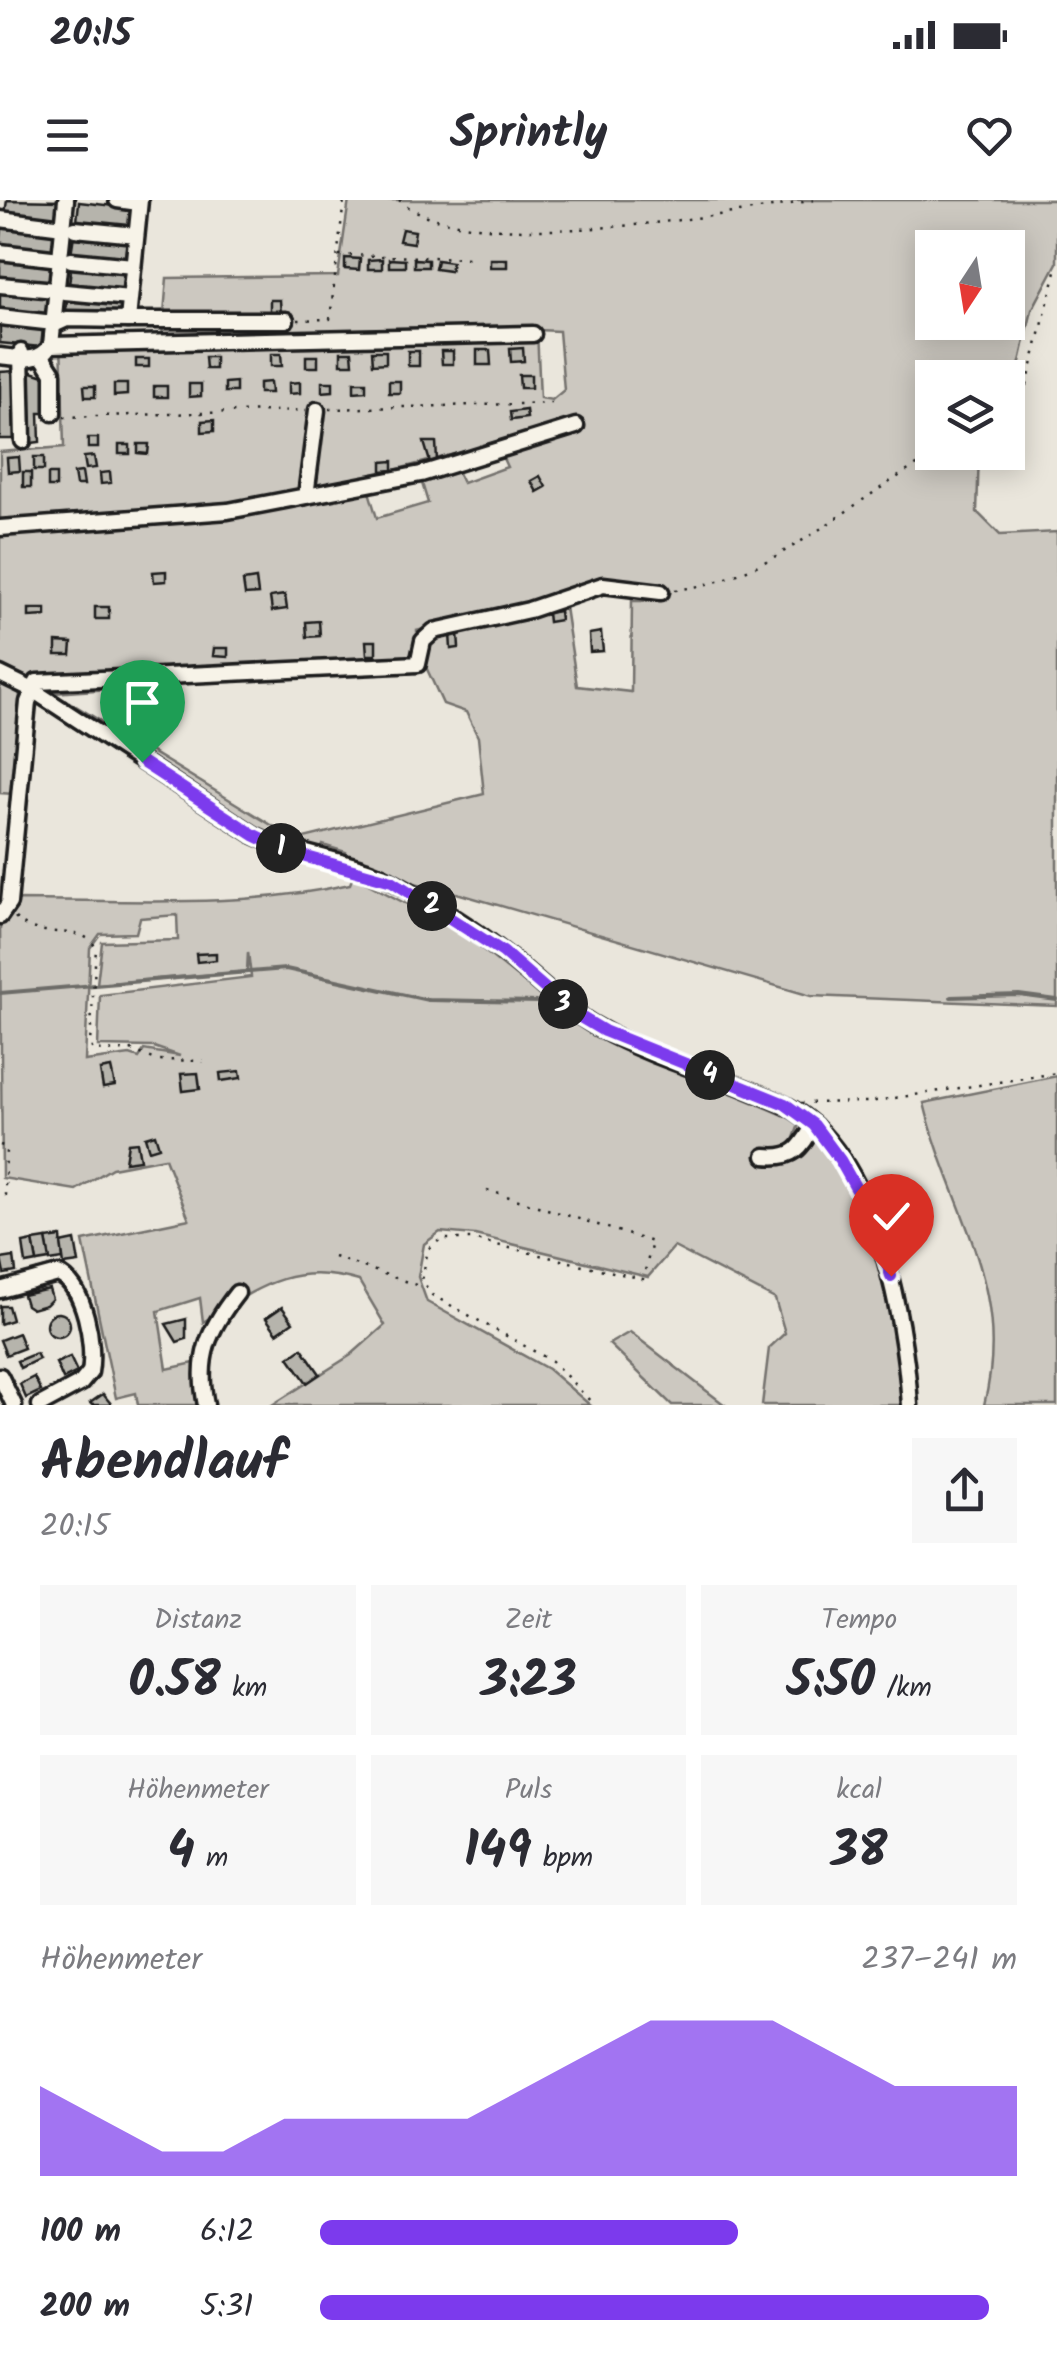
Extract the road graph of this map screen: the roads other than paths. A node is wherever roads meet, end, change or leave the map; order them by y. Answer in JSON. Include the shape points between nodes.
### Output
{"nodes":[{"id":1,"x":66,"y":200,"type":"edge"},
{"id":2,"x":117,"y":200,"type":"edge"},
{"id":3,"x":139,"y":201,"type":"edge"},
{"id":4,"x":0,"y":220,"type":"edge"},
{"id":5,"x":69,"y":228,"type":"junction"},
{"id":6,"x":136,"y":235,"type":"junction"},
{"id":7,"x":0,"y":252,"type":"edge"},
{"id":8,"x":65,"y":260,"type":"junction"},
{"id":9,"x":133,"y":266,"type":"junction"},
{"id":10,"x":0,"y":284,"type":"edge"},
{"id":11,"x":61,"y":291,"type":"junction"},
{"id":12,"x":130,"y":298,"type":"junction"},
{"id":13,"x":0,"y":317,"type":"edge"},
{"id":14,"x":128,"y":320,"type":"junction"},
{"id":15,"x":286,"y":320,"type":"road end"},
{"id":16,"x":49,"y":324,"type":"junction"},
{"id":17,"x":533,"y":334,"type":"dead end"},
{"id":18,"x":0,"y":347,"type":"edge"},
{"id":19,"x":36,"y":355,"type":"junction"},
{"id":20,"x":0,"y":356,"type":"edge"},
{"id":21,"x":317,"y":410,"type":"road end"},
{"id":22,"x":54,"y":413,"type":"road end"},
{"id":23,"x":576,"y":426,"type":"dead end"},
{"id":24,"x":23,"y":441,"type":"dead end"},
{"id":25,"x":306,"y":496,"type":"junction"},
{"id":26,"x":0,"y":528,"type":"edge"},
{"id":27,"x":661,"y":592,"type":"road end"},
{"id":28,"x":0,"y":674,"type":"edge"},
{"id":29,"x":32,"y":689,"type":"junction"},
{"id":30,"x":0,"y":916,"type":"edge"},
{"id":31,"x":814,"y":1125,"type":"junction"},
{"id":32,"x":766,"y":1156,"type":"dead end"},
{"id":33,"x":0,"y":1290,"type":"edge"},
{"id":34,"x":237,"y":1293,"type":"dead end"},
{"id":35,"x":0,"y":1376,"type":"edge"},
{"id":36,"x":14,"y":1405,"type":"edge"},
{"id":37,"x":40,"y":1405,"type":"edge"},
{"id":38,"x":206,"y":1405,"type":"edge"},
{"id":39,"x":910,"y":1405,"type":"edge"}],
"edges":[{"from":1,"to":5,"type":"street"},
{"from":2,"to":3,"type":"street"},
{"from":3,"to":6,"type":"street"},
{"from":4,"to":5,"type":"street"},
{"from":5,"to":6,"type":"street"},
{"from":5,"to":8,"type":"street"},
{"from":6,"to":9,"type":"street"},
{"from":7,"to":8,"type":"street"},
{"from":8,"to":9,"type":"street"},
{"from":8,"to":11,"type":"street"},
{"from":9,"to":12,"type":"street"},
{"from":10,"to":11,"type":"street"},
{"from":11,"to":12,"type":"street"},
{"from":11,"to":16,"type":"street"},
{"from":12,"to":14,"type":"street"},
{"from":13,"to":16,"type":"street"},
{"from":14,"to":15,"type":"street"},
{"from":14,"to":16,"type":"street"},
{"from":16,"to":19,"type":"street"},
{"from":17,"to":19,"type":"street"},
{"from":18,"to":19,"type":"street"},
{"from":19,"to":20,"type":"street"},
{"from":19,"to":22,"type":"street","via":[[53,373]]},
{"from":19,"to":24,"type":"street"},
{"from":21,"to":25,"type":"street"},
{"from":23,"to":25,"type":"street","via":[[421,474]]},
{"from":25,"to":26,"type":"street","via":[[228,511]]},
{"from":27,"to":29,"type":"street","via":[[602,584],[530,610],[434,630],[423,641],[418,664],[46,680]]},
{"from":28,"to":29,"type":"street"},
{"from":29,"to":30,"type":"street","via":[[9,903]]},
{"from":29,"to":31,"type":"street","via":[[254,835],[289,852],[392,881],[503,952],[604,1031],[785,1104]]},
{"from":31,"to":32,"type":"street","via":[[798,1152]]},
{"from":31,"to":39,"type":"street","via":[[872,1217],[891,1276]]},
{"from":33,"to":37,"type":"street","via":[[58,1274],[79,1295],[90,1372]]},
{"from":34,"to":38,"type":"street","via":[[204,1346]]},
{"from":35,"to":36,"type":"street"}]}
